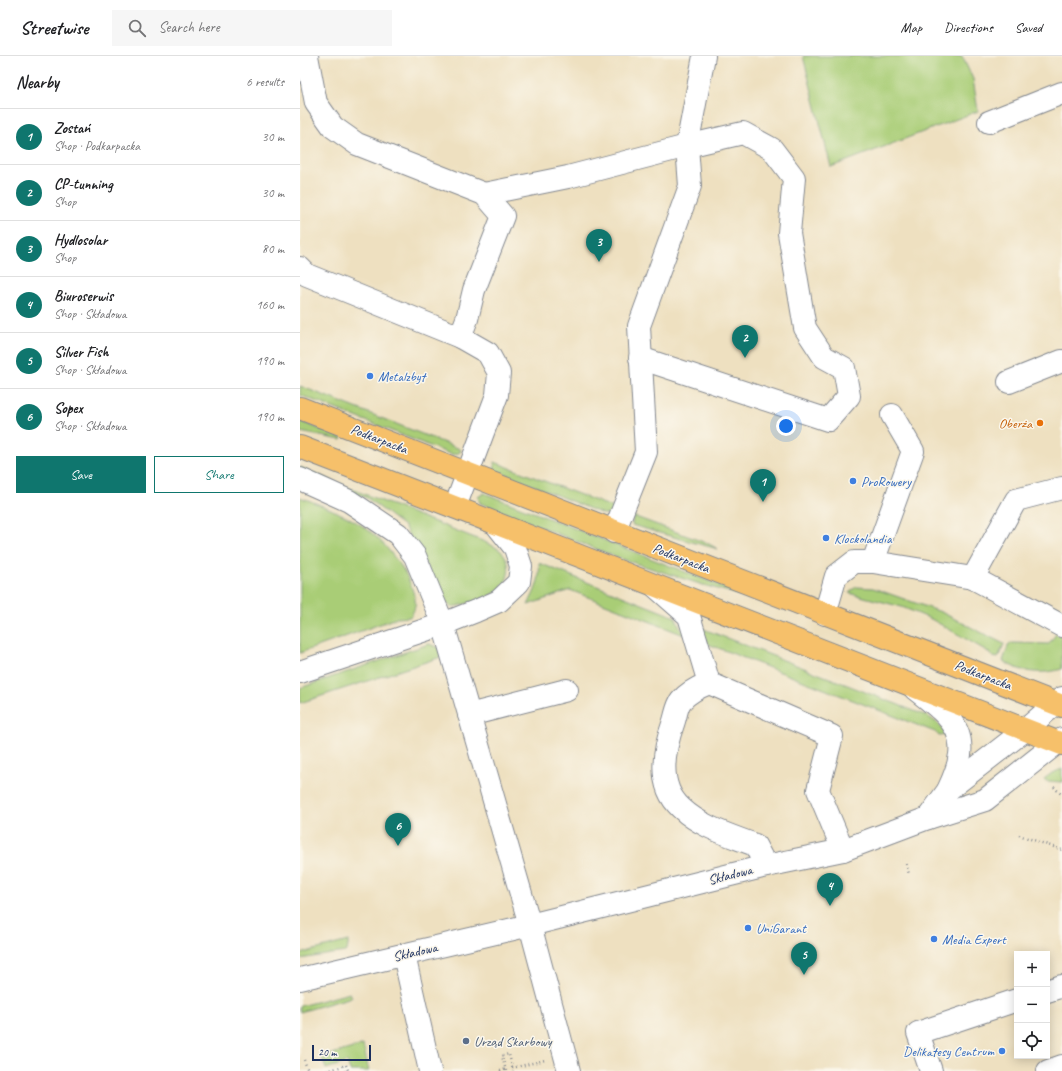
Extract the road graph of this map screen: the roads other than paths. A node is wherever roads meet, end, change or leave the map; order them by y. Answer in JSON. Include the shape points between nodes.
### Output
{"nodes":[{"id":1,"x":307,"y":56,"type":"edge"},
{"id":2,"x":704,"y":56,"type":"edge"},
{"id":3,"x":1062,"y":93,"type":"edge"},
{"id":4,"x":989,"y":122,"type":"dead end"},
{"id":5,"x":687,"y":146,"type":"junction"},
{"id":6,"x":484,"y":194,"type":"junction"},
{"id":7,"x":300,"y":268,"type":"edge"},
{"id":8,"x":460,"y":337,"type":"junction"},
{"id":9,"x":640,"y":358,"type":"junction"},
{"id":10,"x":1062,"y":361,"type":"edge"},
{"id":11,"x":1009,"y":382,"type":"dead end"},
{"id":12,"x":300,"y":408,"type":"edge"},
{"id":13,"x":892,"y":415,"type":"dead end"},
{"id":14,"x":300,"y":447,"type":"edge"},
{"id":15,"x":468,"y":474,"type":"junction"},
{"id":16,"x":300,"y":479,"type":"edge"},
{"id":17,"x":1062,"y":488,"type":"edge"},
{"id":18,"x":455,"y":507,"type":"junction"},
{"id":19,"x":496,"y":523,"type":"junction"},
{"id":20,"x":614,"y":532,"type":"junction"},
{"id":21,"x":873,"y":562,"type":"junction"},
{"id":22,"x":973,"y":578,"type":"junction"},
{"id":23,"x":652,"y":584,"type":"junction"},
{"id":24,"x":825,"y":614,"type":"junction"},
{"id":25,"x":443,"y":624,"type":"junction"},
{"id":26,"x":1062,"y":626,"type":"edge"},
{"id":27,"x":300,"y":672,"type":"edge"},
{"id":28,"x":709,"y":683,"type":"junction"},
{"id":29,"x":909,"y":684,"type":"junction"},
{"id":30,"x":567,"y":690,"type":"dead end"},
{"id":31,"x":1060,"y":702,"type":"edge"},
{"id":32,"x":469,"y":715,"type":"junction"},
{"id":33,"x":1025,"y":730,"type":"junction"},
{"id":34,"x":1061,"y":742,"type":"edge"},
{"id":35,"x":949,"y":789,"type":"junction"},
{"id":36,"x":928,"y":818,"type":"junction"},
{"id":37,"x":843,"y":850,"type":"junction"},
{"id":38,"x":766,"y":866,"type":"junction"},
{"id":39,"x":530,"y":925,"type":"junction"},
{"id":40,"x":404,"y":955,"type":"junction"},
{"id":41,"x":300,"y":979,"type":"edge"},
{"id":42,"x":1062,"y":986,"type":"edge"},
{"id":43,"x":1050,"y":990,"type":"edge"},
{"id":44,"x":1014,"y":1001,"type":"edge"},
{"id":45,"x":1062,"y":1066,"type":"edge"},
{"id":46,"x":430,"y":1071,"type":"edge"},
{"id":47,"x":568,"y":1071,"type":"edge"},
{"id":48,"x":931,"y":1071,"type":"edge"},
{"id":49,"x":1048,"y":1071,"type":"edge"}],
"edges":[{"from":1,"to":6,"type":"street","via":[[316,103],[333,127],[357,144]]},
{"from":2,"to":5,"type":"street"},
{"from":3,"to":4,"type":"street"},
{"from":5,"to":6,"type":"street","via":[[568,178]]},
{"from":5,"to":9,"type":"street","via":[[690,186],[639,326]]},
{"from":5,"to":9,"type":"street","via":[[743,133],[772,149],[794,178],[789,232],[805,328],[824,357],[844,368],[850,396],[828,420]]},
{"from":6,"to":8,"type":"street","via":[[502,216],[474,290]]},
{"from":7,"to":8,"type":"street","via":[[307,275]]},
{"from":8,"to":15,"type":"street","via":[[488,353],[499,373],[497,395]]},
{"from":9,"to":20,"type":"street","via":[[646,452]]},
{"from":10,"to":11,"type":"street"},
{"from":12,"to":15,"type":"main road","name":"Podkarpacka"},
{"from":13,"to":21,"type":"street","via":[[913,451]]},
{"from":14,"to":18,"type":"main road"},
{"from":15,"to":18,"type":"street"},
{"from":15,"to":20,"type":"main road","name":"Podkarpacka"},
{"from":16,"to":25,"type":"street","via":[[349,501],[398,534],[415,556]]},
{"from":17,"to":22,"type":"street","via":[[1016,500]]},
{"from":18,"to":19,"type":"main road"},
{"from":19,"to":23,"type":"main road"},
{"from":19,"to":25,"type":"street","via":[[516,548],[521,566],[519,582],[499,601]]},
{"from":20,"to":24,"type":"main road","name":"Podkarpacka"},
{"from":21,"to":22,"type":"street"},
{"from":21,"to":24,"type":"street","via":[[854,562],[836,576]]},
{"from":22,"to":26,"type":"street"},
{"from":23,"to":28,"type":"street","via":[[689,616]]},
{"from":23,"to":29,"type":"main road"},
{"from":24,"to":31,"type":"main road","name":"Podkarpacka"},
{"from":25,"to":27,"type":"street"},
{"from":25,"to":32,"type":"street"},
{"from":28,"to":37,"type":"street","via":[[832,736],[818,790]]},
{"from":28,"to":38,"type":"street","via":[[694,690],[681,702],[670,731],[664,763],[668,786],[680,807],[696,820],[755,845]]},
{"from":29,"to":33,"type":"main road"},
{"from":29,"to":35,"type":"street","via":[[950,719],[958,734],[960,758]]},
{"from":30,"to":32,"type":"street"},
{"from":31,"to":33,"type":"street"},
{"from":32,"to":39,"type":"street"},
{"from":33,"to":34,"type":"main road"},
{"from":33,"to":35,"type":"street"},
{"from":34,"to":36,"type":"street","name":"Składowa","via":[[985,800]]},
{"from":35,"to":36,"type":"street"},
{"from":36,"to":37,"type":"street","name":"Składowa"},
{"from":37,"to":38,"type":"street","name":"Składowa"},
{"from":38,"to":39,"type":"street","name":"Składowa"},
{"from":39,"to":40,"type":"street","name":"Składowa"},
{"from":39,"to":47,"type":"street"},
{"from":40,"to":41,"type":"street","name":"Składowa"},
{"from":40,"to":46,"type":"street"},
{"from":42,"to":43,"type":"street"},
{"from":44,"to":48,"type":"street","via":[[918,1033]]},
{"from":45,"to":49,"type":"street"}]}
